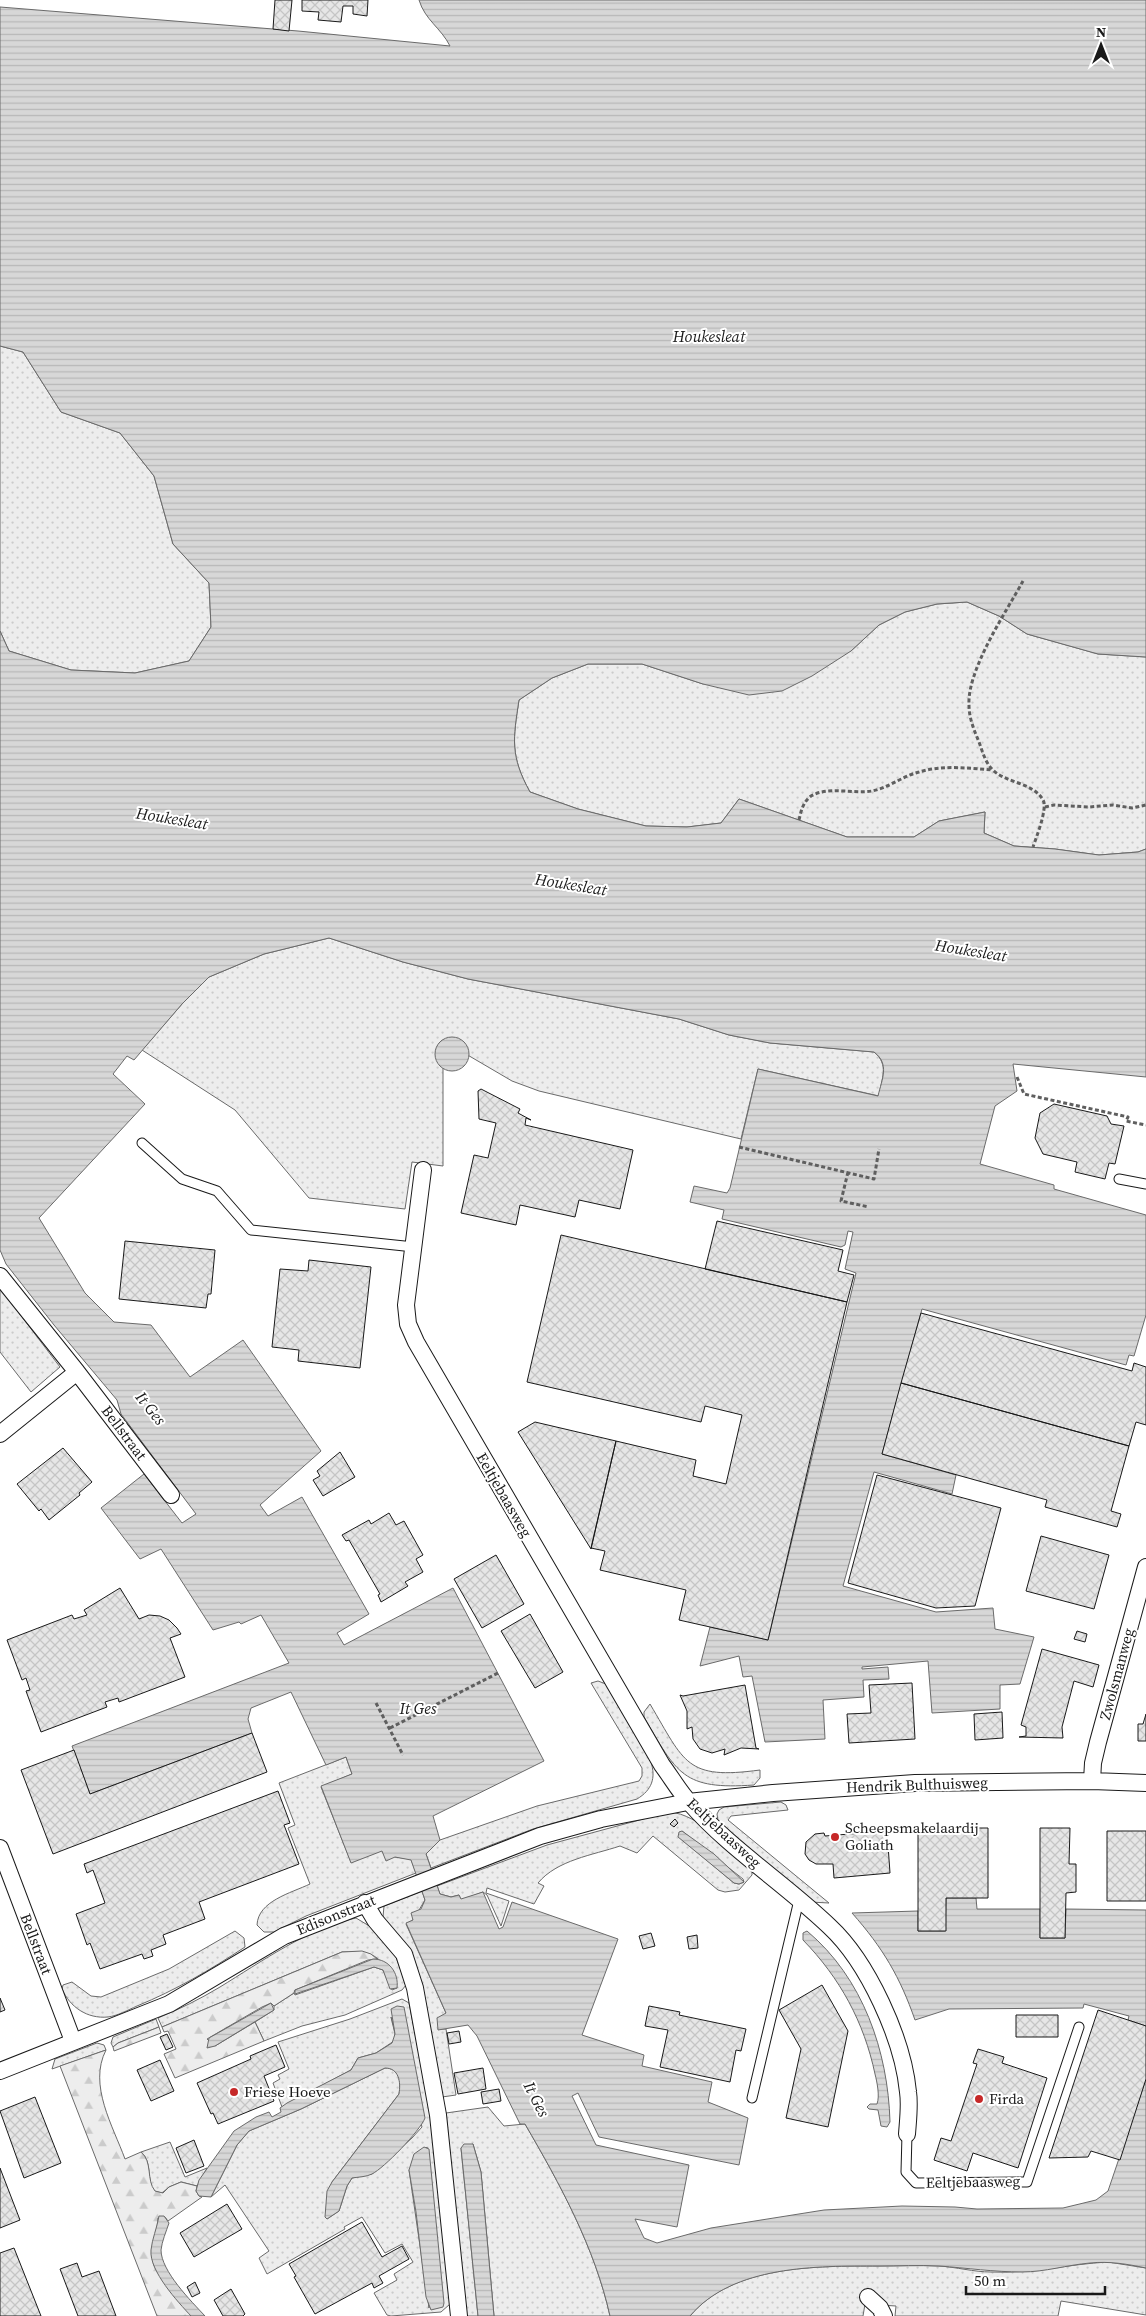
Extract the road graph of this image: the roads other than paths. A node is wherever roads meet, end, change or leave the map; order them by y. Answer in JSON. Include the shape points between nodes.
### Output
{"nodes":[{"id":1,"x":142,"y":1143,"type":"dead end"},
{"id":2,"x":423,"y":1170,"type":"dead end"},
{"id":3,"x":1119,"y":1179,"type":"dead end"},
{"id":4,"x":1146,"y":1184,"type":"edge"},
{"id":5,"x":414,"y":1247,"type":"junction"},
{"id":6,"x":0,"y":1276,"type":"edge"},
{"id":7,"x":78,"y":1372,"type":"junction"},
{"id":8,"x":0,"y":1434,"type":"edge"},
{"id":9,"x":171,"y":1495,"type":"dead end"},
{"id":10,"x":1146,"y":1567,"type":"edge"},
{"id":11,"x":1092,"y":1782,"type":"junction"},
{"id":12,"x":1146,"y":1783,"type":"edge"},
{"id":13,"x":688,"y":1802,"type":"junction"},
{"id":14,"x":0,"y":1848,"type":"edge"},
{"id":15,"x":800,"y":1900,"type":"junction"},
{"id":16,"x":366,"y":1903,"type":"junction"},
{"id":17,"x":1079,"y":2027,"type":"dead end"},
{"id":18,"x":73,"y":2041,"type":"junction"},
{"id":19,"x":0,"y":2071,"type":"edge"},
{"id":20,"x":752,"y":2098,"type":"dead end"},
{"id":21,"x":907,"y":2134,"type":"joint"},
{"id":22,"x":868,"y":2297,"type":"dead end"},
{"id":23,"x":459,"y":2316,"type":"edge"},
{"id":24,"x":884,"y":2316,"type":"edge"}],
"edges":[{"from":1,"to":5,"type":"lane","via":[[182,1178],[217,1191],[251,1230]]},
{"from":2,"to":5,"type":"street","name":"Eeltjebaasweg"},
{"from":3,"to":4,"type":"lane"},
{"from":5,"to":13,"type":"street","name":"Eeltjebaasweg","via":[[406,1305],[408,1324],[416,1342],[662,1765]]},
{"from":6,"to":7,"type":"street","name":"Bellstraat"},
{"from":7,"to":8,"type":"street"},
{"from":7,"to":9,"type":"street","name":"Bellstraat"},
{"from":10,"to":11,"type":"street","name":"Zwolsmanweg","via":[[1098,1742]]},
{"from":11,"to":12,"type":"street","name":"Hendrik Bulthuisweg"},
{"from":11,"to":13,"type":"street","name":"Hendrik Bulthuisweg","via":[[915,1783]]},
{"from":13,"to":15,"type":"street","name":"Eeltjebaasweg"},
{"from":13,"to":16,"type":"street","name":"Edisonstraat","via":[[600,1819],[540,1836]]},
{"from":14,"to":18,"type":"street","name":"Bellstraat"},
{"from":15,"to":20,"type":"lane"},
{"from":15,"to":21,"type":"street","name":"Eeltjebaasweg","via":[[831,1927],[867,1975],[878,1997],[902,2061],[908,2092]]},
{"from":16,"to":18,"type":"street","name":"Edisonstraat","via":[[284,1936],[169,2004]]},
{"from":16,"to":23,"type":"street","via":[[375,1920],[404,1954],[415,1988],[438,2115]]},
{"from":17,"to":21,"type":"lane","name":"Eeltjebaasweg","via":[[1027,2182],[916,2183],[906,2172]]},
{"from":18,"to":19,"type":"street","name":"Edisonstraat"},
{"from":22,"to":24,"type":"street"}]}
